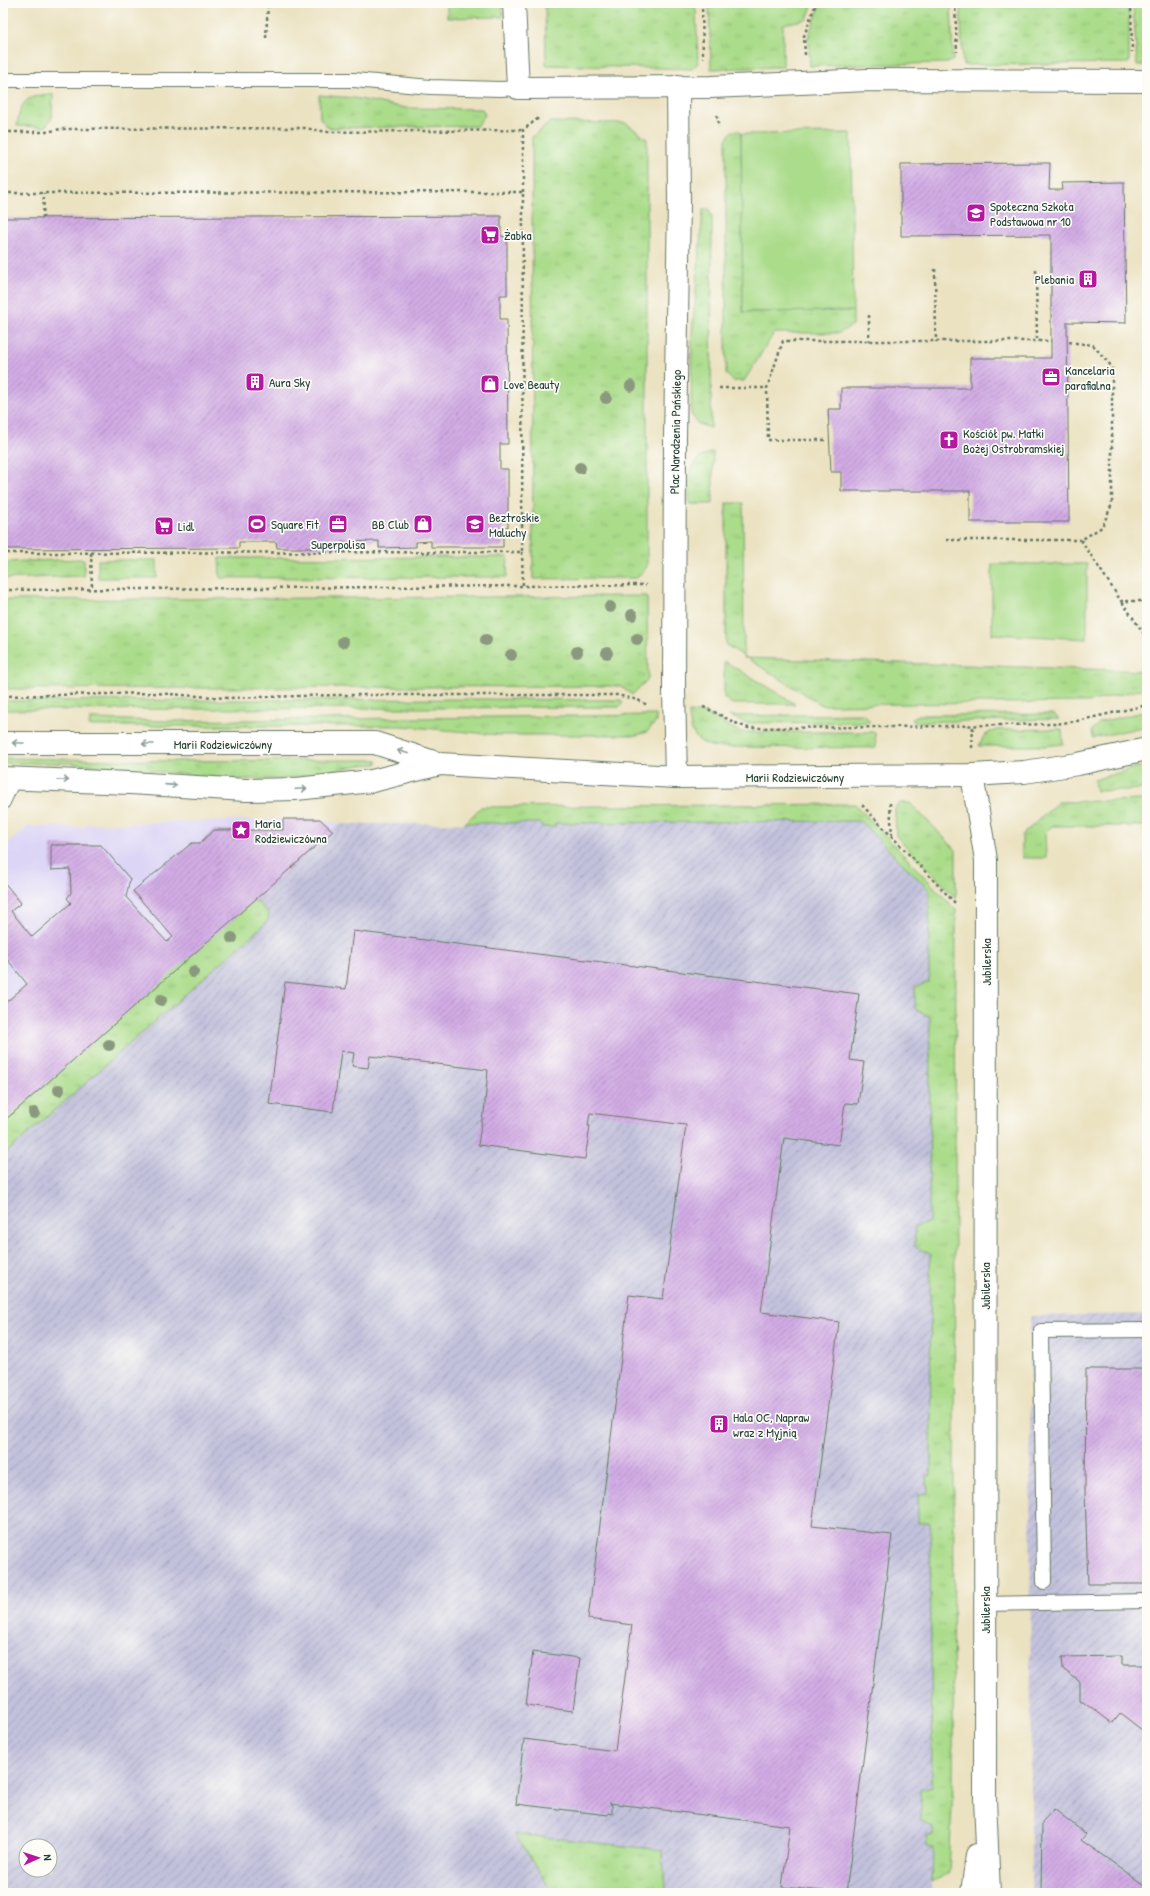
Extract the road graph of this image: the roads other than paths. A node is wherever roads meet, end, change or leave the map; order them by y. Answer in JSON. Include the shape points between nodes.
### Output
{"nodes":[{"id":1,"x":514,"y":3,"type":"edge"},
{"id":2,"x":4,"y":80,"type":"dead end"},
{"id":3,"x":1140,"y":80,"type":"edge"},
{"id":4,"x":678,"y":86,"type":"junction"},
{"id":5,"x":518,"y":88,"type":"junction"},
{"id":6,"x":3,"y":743,"type":"edge"},
{"id":7,"x":1147,"y":749,"type":"edge"},
{"id":8,"x":440,"y":764,"type":"junction"},
{"id":9,"x":972,"y":775,"type":"junction"},
{"id":10,"x":676,"y":777,"type":"junction"},
{"id":11,"x":8,"y":778,"type":"edge"},
{"id":12,"x":3,"y":802,"type":"edge"},
{"id":13,"x":1147,"y":1330,"type":"edge"},
{"id":14,"x":1044,"y":1582,"type":"dead end"},
{"id":15,"x":1147,"y":1601,"type":"edge"},
{"id":16,"x":985,"y":1604,"type":"junction"},
{"id":17,"x":985,"y":1798,"type":"junction"},
{"id":18,"x":972,"y":1893,"type":"edge"},
{"id":19,"x":989,"y":1893,"type":"edge"}],
"edges":[{"from":1,"to":5,"type":"street"},
{"from":2,"to":5,"type":"lane","via":[[354,80],[430,87]]},
{"from":3,"to":4,"type":"street","via":[[867,80],[711,87]]},
{"from":4,"to":5,"type":"street"},
{"from":4,"to":10,"type":"street","name":"Plac Narodzenia Pańskiego","via":[[674,708]]},
{"from":8,"to":6,"type":"street","name":"Marii Rodziewiczówny","one_way":true,"via":[[375,743]]},
{"from":7,"to":9,"type":"street","name":"Marii Rodziewiczówny","via":[[1078,764],[1024,772]]},
{"from":8,"to":10,"type":"street","name":"Marii Rodziewiczówny"},
{"from":11,"to":8,"type":"street","name":"Marii Rodziewiczówny","one_way":true,"via":[[130,782],[246,790],[296,789],[372,781]]},
{"from":9,"to":10,"type":"street","name":"Marii Rodziewiczówny"},
{"from":9,"to":16,"type":"street","name":"Jubilerska","via":[[986,860]]},
{"from":11,"to":12,"type":"lane"},
{"from":13,"to":14,"type":"lane","via":[[1041,1331]]},
{"from":15,"to":16,"type":"lane"},
{"from":16,"to":17,"type":"street","name":"Jubilerska"},
{"from":17,"to":18,"type":"street","name":"Jubilerska"},
{"from":17,"to":19,"type":"street","name":"Jubilerska"}]}
